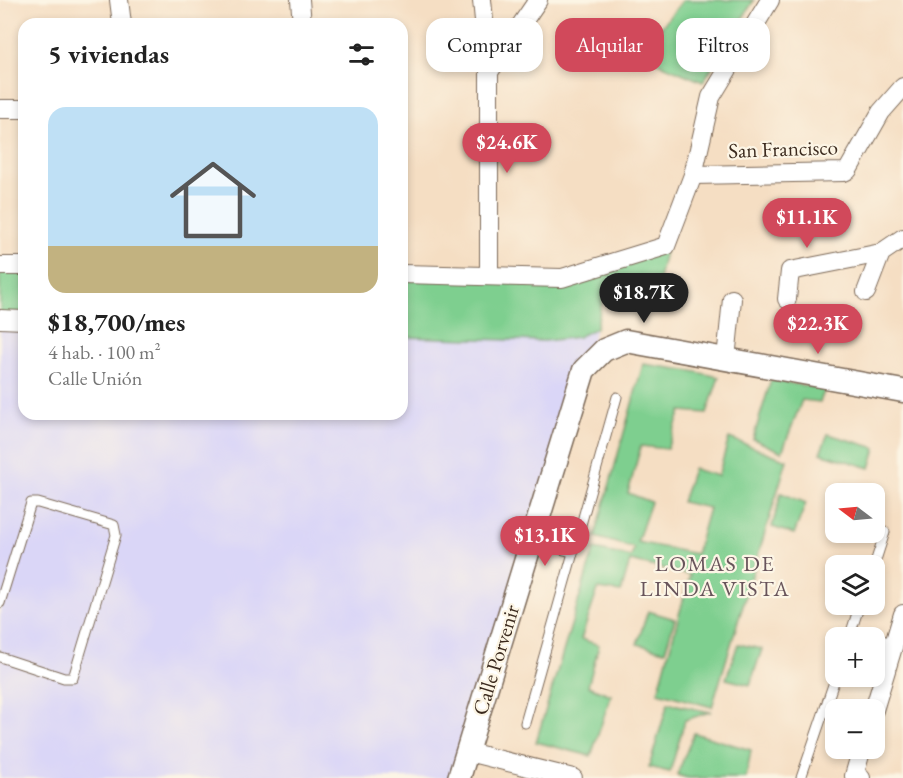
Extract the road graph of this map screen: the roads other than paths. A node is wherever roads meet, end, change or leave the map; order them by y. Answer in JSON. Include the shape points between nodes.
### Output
{"nodes":[{"id":1,"x":119,"y":0,"type":"edge"},
{"id":2,"x":300,"y":0,"type":"edge"},
{"id":3,"x":482,"y":0,"type":"edge"},
{"id":4,"x":538,"y":0,"type":"edge"},
{"id":5,"x":770,"y":0,"type":"edge"},
{"id":6,"x":121,"y":18,"type":"edge"},
{"id":7,"x":302,"y":18,"type":"edge"},
{"id":8,"x":484,"y":18,"type":"edge"},
{"id":9,"x":526,"y":18,"type":"edge"},
{"id":10,"x":489,"y":72,"type":"edge"},
{"id":11,"x":903,"y":87,"type":"edge"},
{"id":12,"x":0,"y":109,"type":"edge"},
{"id":13,"x":18,"y":109,"type":"edge"},
{"id":14,"x":693,"y":175,"type":"junction"},
{"id":15,"x":903,"y":238,"type":"edge"},
{"id":16,"x":881,"y":253,"type":"junction"},
{"id":17,"x":0,"y":266,"type":"edge"},
{"id":18,"x":18,"y":266,"type":"edge"},
{"id":19,"x":408,"y":274,"type":"edge"},
{"id":20,"x":489,"y":276,"type":"junction"},
{"id":21,"x":866,"y":292,"type":"dead end"},
{"id":22,"x":732,"y":299,"type":"dead end"},
{"id":23,"x":787,"y":299,"type":"dead end"},
{"id":24,"x":0,"y":319,"type":"edge"},
{"id":25,"x":18,"y":320,"type":"edge"},
{"id":26,"x":726,"y":359,"type":"junction"},
{"id":27,"x":903,"y":391,"type":"edge"},
{"id":28,"x":617,"y":397,"type":"dead end"},
{"id":29,"x":534,"y":534,"type":"junction"},
{"id":30,"x":577,"y":535,"type":"junction"},
{"id":31,"x":572,"y":552,"type":"junction"},
{"id":32,"x":0,"y":603,"type":"edge"},
{"id":33,"x":903,"y":614,"type":"edge"},
{"id":34,"x":885,"y":641,"type":"edge"},
{"id":35,"x":894,"y":643,"type":"junction"},
{"id":36,"x":0,"y":657,"type":"edge"},
{"id":37,"x":832,"y":687,"type":"edge"},
{"id":38,"x":877,"y":699,"type":"edge"},
{"id":39,"x":525,"y":723,"type":"dead end"},
{"id":40,"x":468,"y":752,"type":"junction"},
{"id":41,"x":860,"y":759,"type":"edge"},
{"id":42,"x":857,"y":777,"type":"edge"},
{"id":43,"x":459,"y":778,"type":"edge"},
{"id":44,"x":573,"y":778,"type":"edge"},
{"id":45,"x":801,"y":778,"type":"edge"}],
"edges":[{"from":1,"to":6,"type":"street"},
{"from":2,"to":7,"type":"street"},
{"from":3,"to":8,"type":"street"},
{"from":4,"to":9,"type":"street"},
{"from":5,"to":14,"type":"street","via":[[711,97]]},
{"from":10,"to":20,"type":"street"},
{"from":11,"to":14,"type":"street","name":"San Francisco","via":[[881,112],[844,172]]},
{"from":12,"to":13,"type":"street"},
{"from":14,"to":20,"type":"street","via":[[666,246],[562,278]]},
{"from":15,"to":16,"type":"street"},
{"from":16,"to":21,"type":"street"},
{"from":16,"to":23,"type":"street","via":[[790,271]]},
{"from":17,"to":18,"type":"street"},
{"from":19,"to":20,"type":"street"},
{"from":22,"to":26,"type":"street"},
{"from":24,"to":25,"type":"street"},
{"from":26,"to":27,"type":"street"},
{"from":26,"to":29,"type":"street","name":"Calle Porvenir","via":[[626,341],[604,350],[584,370]]},
{"from":28,"to":30,"type":"lane"},
{"from":29,"to":30,"type":"lane"},
{"from":29,"to":31,"type":"lane"},
{"from":29,"to":40,"type":"street","name":"Calle Porvenir"},
{"from":30,"to":31,"type":"lane"},
{"from":31,"to":39,"type":"lane"},
{"from":32,"to":36,"type":"lane","via":[[31,503],[114,525],[116,535],[73,678]]},
{"from":33,"to":35,"type":"street"},
{"from":34,"to":35,"type":"lane"},
{"from":35,"to":38,"type":"street"},
{"from":37,"to":45,"type":"lane"},
{"from":40,"to":43,"type":"street","name":"Calle Porvenir"},
{"from":40,"to":44,"type":"street"},
{"from":41,"to":42,"type":"street"}]}
